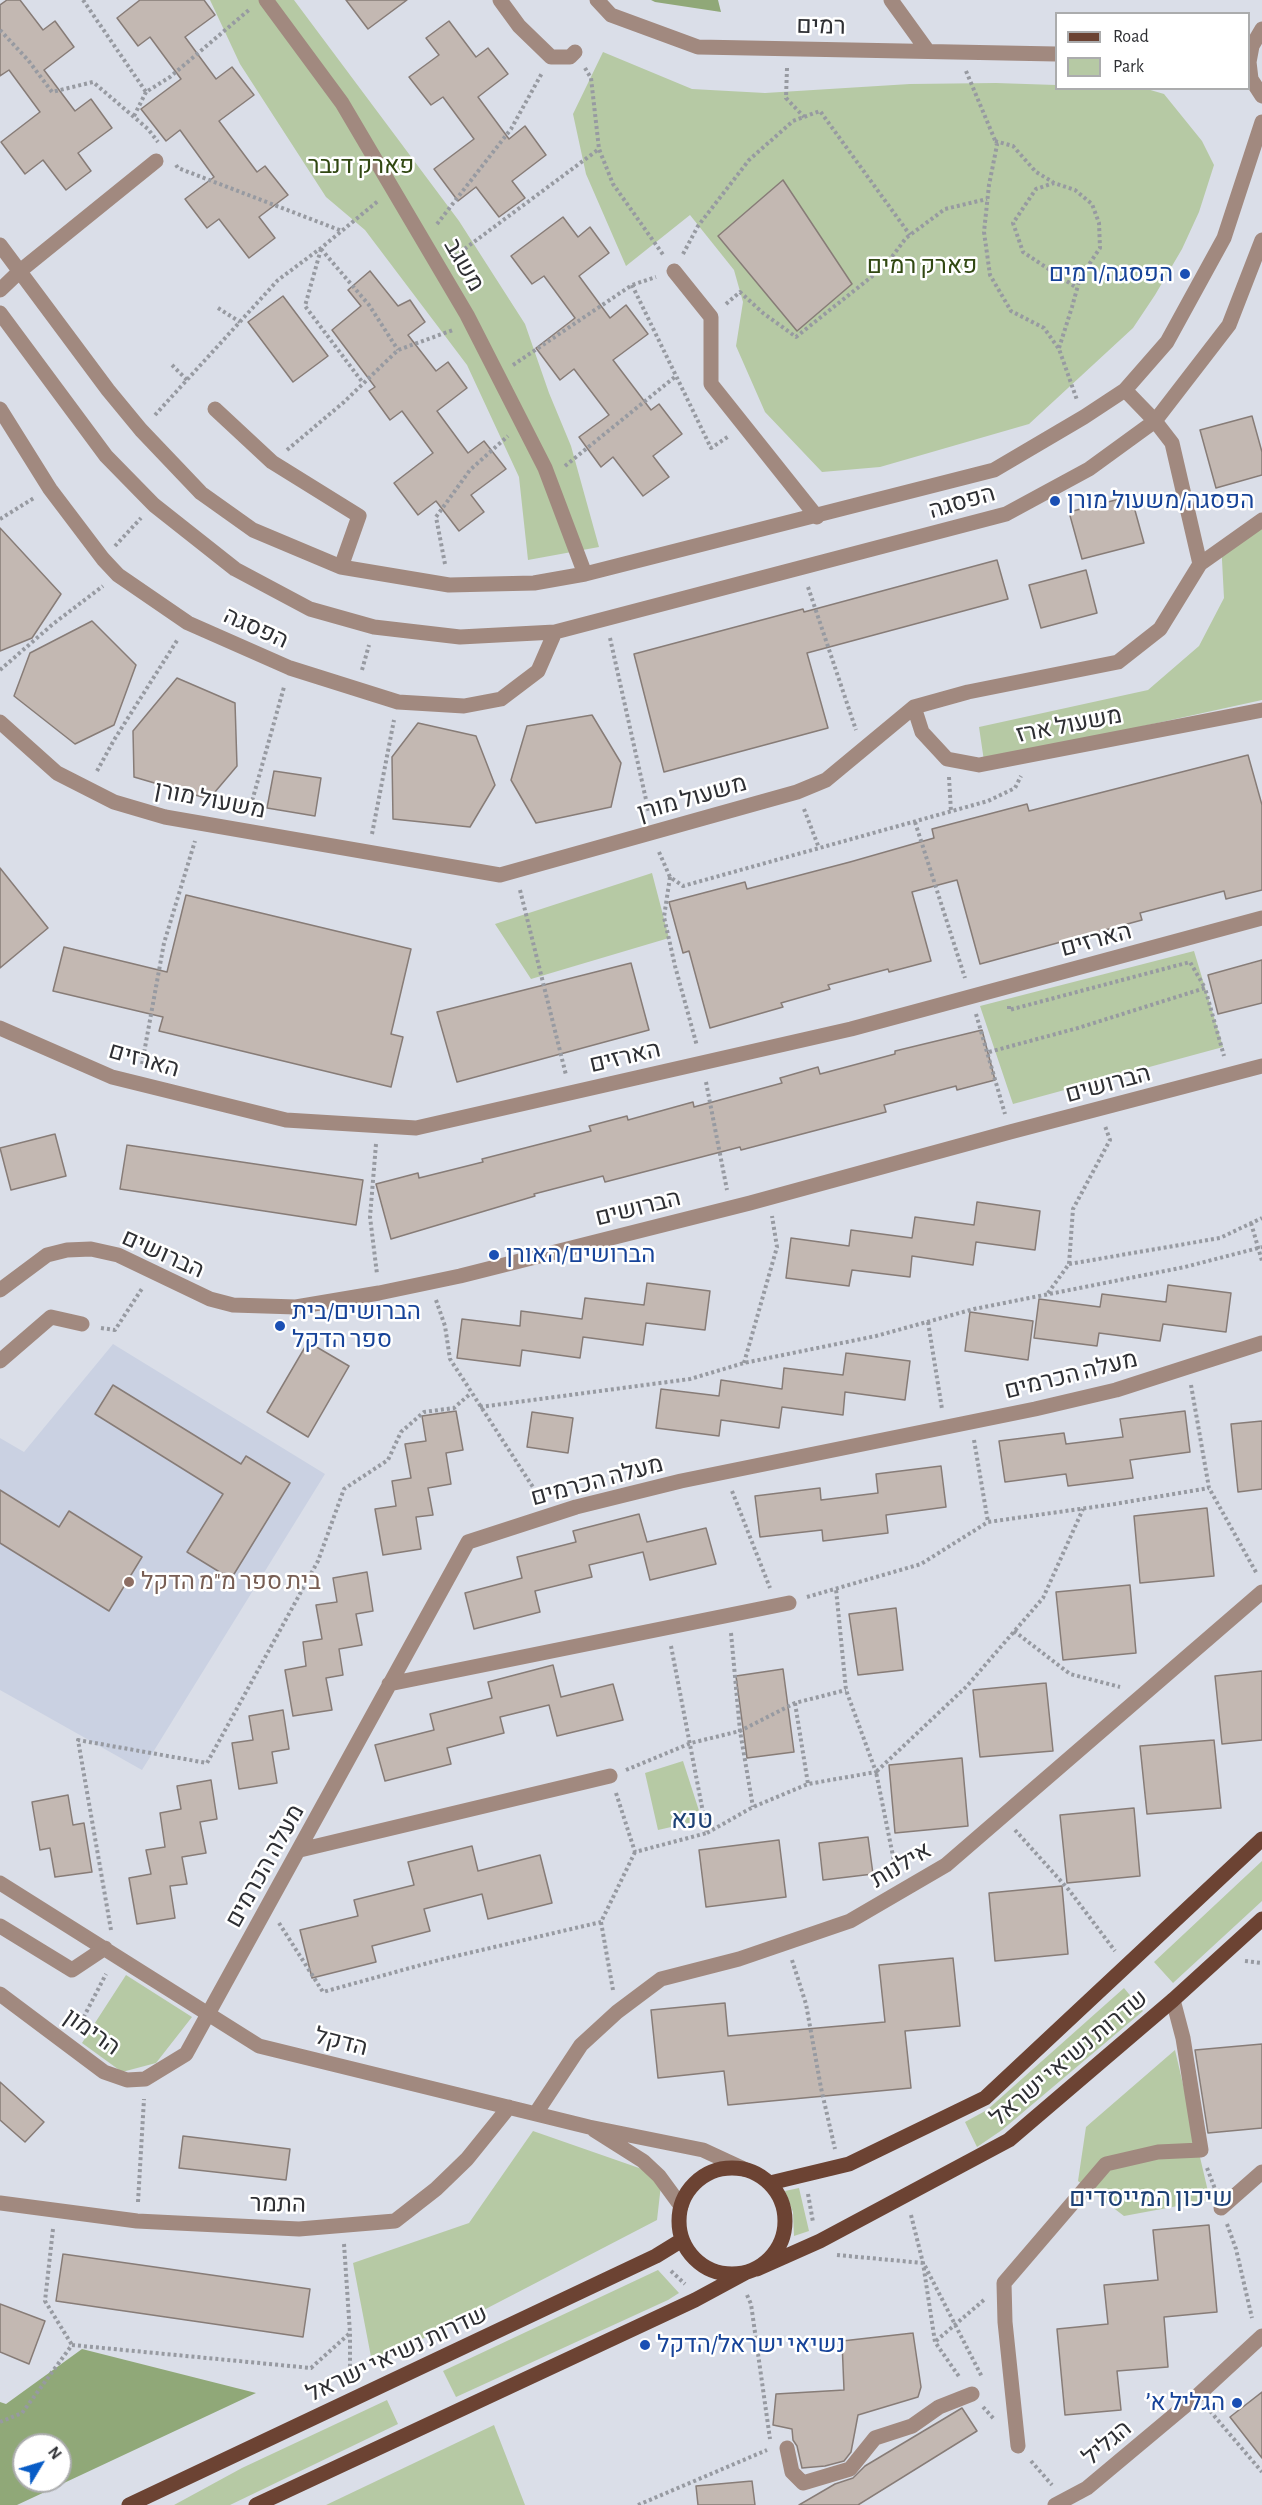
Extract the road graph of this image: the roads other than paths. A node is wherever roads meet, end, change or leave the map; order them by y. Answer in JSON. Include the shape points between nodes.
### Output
{"nodes":[{"id":1,"x":500,"y":0,"type":"edge"},
{"id":2,"x":597,"y":0,"type":"edge"},
{"id":3,"x":891,"y":0,"type":"edge"},
{"id":4,"x":259,"y":4,"type":"edge"},
{"id":5,"x":1262,"y":29,"type":"edge"},
{"id":6,"x":927,"y":50,"type":"junction"},
{"id":7,"x":575,"y":52,"type":"road end"},
{"id":8,"x":1055,"y":54,"type":"edge"},
{"id":9,"x":1250,"y":54,"type":"edge"},
{"id":10,"x":1250,"y":68,"type":"edge"},
{"id":11,"x":1262,"y":96,"type":"edge"},
{"id":12,"x":1262,"y":122,"type":"edge"},
{"id":13,"x":159,"y":154,"type":"road end"},
{"id":14,"x":1262,"y":240,"type":"edge"},
{"id":15,"x":0,"y":245,"type":"edge"},
{"id":16,"x":20,"y":271,"type":"junction"},
{"id":17,"x":674,"y":271,"type":"road end"},
{"id":18,"x":0,"y":290,"type":"edge"},
{"id":19,"x":0,"y":313,"type":"edge"},
{"id":20,"x":1125,"y":390,"type":"junction"},
{"id":21,"x":0,"y":409,"type":"edge"},
{"id":22,"x":215,"y":409,"type":"dead end"},
{"id":23,"x":1155,"y":421,"type":"junction"},
{"id":24,"x":817,"y":517,"type":"junction"},
{"id":25,"x":1262,"y":520,"type":"edge"},
{"id":26,"x":1200,"y":564,"type":"junction"},
{"id":27,"x":341,"y":567,"type":"junction"},
{"id":28,"x":585,"y":574,"type":"junction"},
{"id":29,"x":555,"y":632,"type":"junction"},
{"id":30,"x":914,"y":707,"type":"junction"},
{"id":31,"x":1262,"y":710,"type":"edge"},
{"id":32,"x":0,"y":722,"type":"edge"},
{"id":33,"x":1262,"y":918,"type":"edge"},
{"id":34,"x":0,"y":1028,"type":"edge"},
{"id":35,"x":1262,"y":1066,"type":"edge"},
{"id":36,"x":0,"y":1290,"type":"edge"},
{"id":37,"x":82,"y":1324,"type":"dead end"},
{"id":38,"x":1262,"y":1343,"type":"edge"},
{"id":39,"x":0,"y":1360,"type":"edge"},
{"id":40,"x":1262,"y":1592,"type":"edge"},
{"id":41,"x":783,"y":1604,"type":"road end"},
{"id":42,"x":389,"y":1684,"type":"junction"},
{"id":43,"x":610,"y":1776,"type":"road end"},
{"id":44,"x":1262,"y":1839,"type":"edge"},
{"id":45,"x":300,"y":1850,"type":"junction"},
{"id":46,"x":0,"y":1883,"type":"edge"},
{"id":47,"x":1262,"y":1919,"type":"edge"},
{"id":48,"x":0,"y":1926,"type":"edge"},
{"id":49,"x":110,"y":1952,"type":"junction"},
{"id":50,"x":0,"y":1994,"type":"edge"},
{"id":51,"x":1173,"y":2000,"type":"junction"},
{"id":52,"x":209,"y":2014,"type":"junction"},
{"id":53,"x":509,"y":2107,"type":"junction"},
{"id":54,"x":536,"y":2113,"type":"junction"},
{"id":55,"x":589,"y":2127,"type":"junction"},
{"id":56,"x":744,"y":2169,"type":"junction"},
{"id":57,"x":1262,"y":2172,"type":"edge"},
{"id":58,"x":770,"y":2183,"type":"junction"},
{"id":59,"x":0,"y":2203,"type":"edge"},
{"id":60,"x":681,"y":2206,"type":"junction"},
{"id":61,"x":1221,"y":2208,"type":"dead end"},
{"id":62,"x":682,"y":2240,"type":"junction"},
{"id":63,"x":751,"y":2271,"type":"junction"},
{"id":64,"x":1260,"y":2338,"type":"edge"},
{"id":65,"x":972,"y":2394,"type":"road end"},
{"id":66,"x":1018,"y":2446,"type":"dead end"},
{"id":67,"x":787,"y":2448,"type":"dead end"},
{"id":68,"x":129,"y":2505,"type":"edge"},
{"id":69,"x":256,"y":2505,"type":"edge"},
{"id":70,"x":1055,"y":2505,"type":"edge"}],
"edges":[{"from":1,"to":7,"type":"street","via":[[519,26],[551,57],[570,57]]},
{"from":2,"to":6,"type":"street","name":"רמים","via":[[611,15],[698,47]]},
{"from":3,"to":6,"type":"street"},
{"from":4,"to":28,"type":"street","name":"משגב","via":[[342,103],[424,241],[522,423],[549,479]]},
{"from":5,"to":9,"type":"street"},
{"from":6,"to":8,"type":"street","name":"רמים"},
{"from":10,"to":11,"type":"street","via":[[1251,79]]},
{"from":12,"to":20,"type":"street","name":"הפסגה","via":[[1224,238],[1167,342]]},
{"from":13,"to":16,"type":"street"},
{"from":14,"to":23,"type":"street","name":"הפסגה","via":[[1229,325]]},
{"from":15,"to":16,"type":"street","name":"הפסגה"},
{"from":16,"to":18,"type":"street"},
{"from":16,"to":27,"type":"street","name":"הפסגה","via":[[108,390],[201,493],[253,530]]},
{"from":17,"to":24,"type":"street","via":[[711,317],[711,384]]},
{"from":19,"to":29,"type":"street","name":"הפסגה","via":[[106,456],[154,505],[235,569],[310,609],[374,627],[460,637]]},
{"from":20,"to":23,"type":"street"},
{"from":20,"to":24,"type":"street","name":"הפסגה","via":[[994,470]]},
{"from":21,"to":29,"type":"street","name":"הפסגה","via":[[50,489],[118,575],[188,623],[290,668],[398,702],[465,706],[501,699],[538,671]]},
{"from":22,"to":27,"type":"street","via":[[272,462],[359,516]]},
{"from":23,"to":26,"type":"street","via":[[1172,443]]},
{"from":23,"to":29,"type":"street","name":"הפסגה","via":[[1089,470],[1006,514]]},
{"from":24,"to":28,"type":"street","name":"הפסגה"},
{"from":25,"to":26,"type":"street"},
{"from":26,"to":30,"type":"street","name":"משעול מורן","via":[[1160,629],[1118,662],[968,692]]},
{"from":27,"to":28,"type":"street","name":"הפסגה","via":[[448,585],[534,583]]},
{"from":30,"to":31,"type":"street","name":"משעול ארז","via":[[922,732],[947,759],[979,765]]},
{"from":30,"to":32,"type":"street","name":"משעול מורן","via":[[826,780],[797,792],[500,875],[165,817],[114,802],[57,774]]},
{"from":33,"to":34,"type":"street","name":"הארזים","via":[[851,1029],[416,1128],[286,1120],[112,1077]]},
{"from":35,"to":36,"type":"street","name":"הברושים","via":[[731,1208],[379,1293],[297,1307],[232,1305],[210,1299],[118,1255],[91,1249],[47,1255]]},
{"from":37,"to":39,"type":"street","via":[[51,1317]]},
{"from":38,"to":42,"type":"street","name":"מעלה הכרמים","via":[[1116,1390],[724,1472],[552,1515],[468,1542]]},
{"from":40,"to":54,"type":"street","name":"אילנות","via":[[946,1865],[850,1921],[739,1959],[661,1979],[581,2045]]},
{"from":41,"to":42,"type":"street"},
{"from":42,"to":45,"type":"street","name":"מעלה הכרמים"},
{"from":43,"to":45,"type":"street"},
{"from":44,"to":58,"type":"main road","name":"שדרות נשיאי ישראל","via":[[985,2098],[839,2167]]},
{"from":45,"to":52,"type":"street","name":"מעלה הכרמים"},
{"from":46,"to":49,"type":"street","name":"הדקל"},
{"from":47,"to":51,"type":"main road","name":"שדרות נשיאי ישראל"},
{"from":48,"to":49,"type":"street","via":[[72,1970]]},
{"from":49,"to":52,"type":"street","name":"הדקל"},
{"from":50,"to":52,"type":"street","name":"הרימון","via":[[104,2072],[127,2080],[145,2079],[186,2054]]},
{"from":51,"to":63,"type":"main road","name":"שדרות נשיאי ישראל","via":[[1010,2140],[820,2241]]},
{"from":51,"to":66,"type":"street","via":[[1184,2038],[1201,2150],[1158,2152],[1106,2164],[1004,2283]]},
{"from":52,"to":53,"type":"street","name":"הדקל","via":[[259,2046]]},
{"from":53,"to":54,"type":"street","name":"הדקל"},
{"from":53,"to":59,"type":"street","name":"התמר","via":[[467,2159],[395,2221],[299,2229],[137,2221]]},
{"from":54,"to":55,"type":"street","name":"הדקל"},
{"from":55,"to":56,"type":"street","name":"הדקל","via":[[703,2150]]},
{"from":55,"to":60,"type":"street","name":"הדקל","via":[[643,2161]]},
{"from":56,"to":58,"type":"main road"},
{"from":56,"to":60,"type":"main road","via":[[713,2171],[700,2178]]},
{"from":57,"to":61,"type":"street"},
{"from":58,"to":63,"type":"main road","via":[[780,2197],[785,2229],[781,2245],[771,2259]]},
{"from":60,"to":62,"type":"main road","via":[[678,2223]]},
{"from":62,"to":63,"type":"main road","via":[[688,2252],[707,2269],[732,2275]]},
{"from":62,"to":68,"type":"main road","name":"שדרות נשיאי ישראל","via":[[656,2256]]},
{"from":63,"to":69,"type":"main road","name":"שדרות נשיאי ישראל"},
{"from":64,"to":70,"type":"street","name":"הגליל","via":[[1087,2488]]},
{"from":65,"to":67,"type":"street","via":[[939,2407],[912,2426],[875,2438],[850,2469],[803,2483],[792,2472]]}]}
